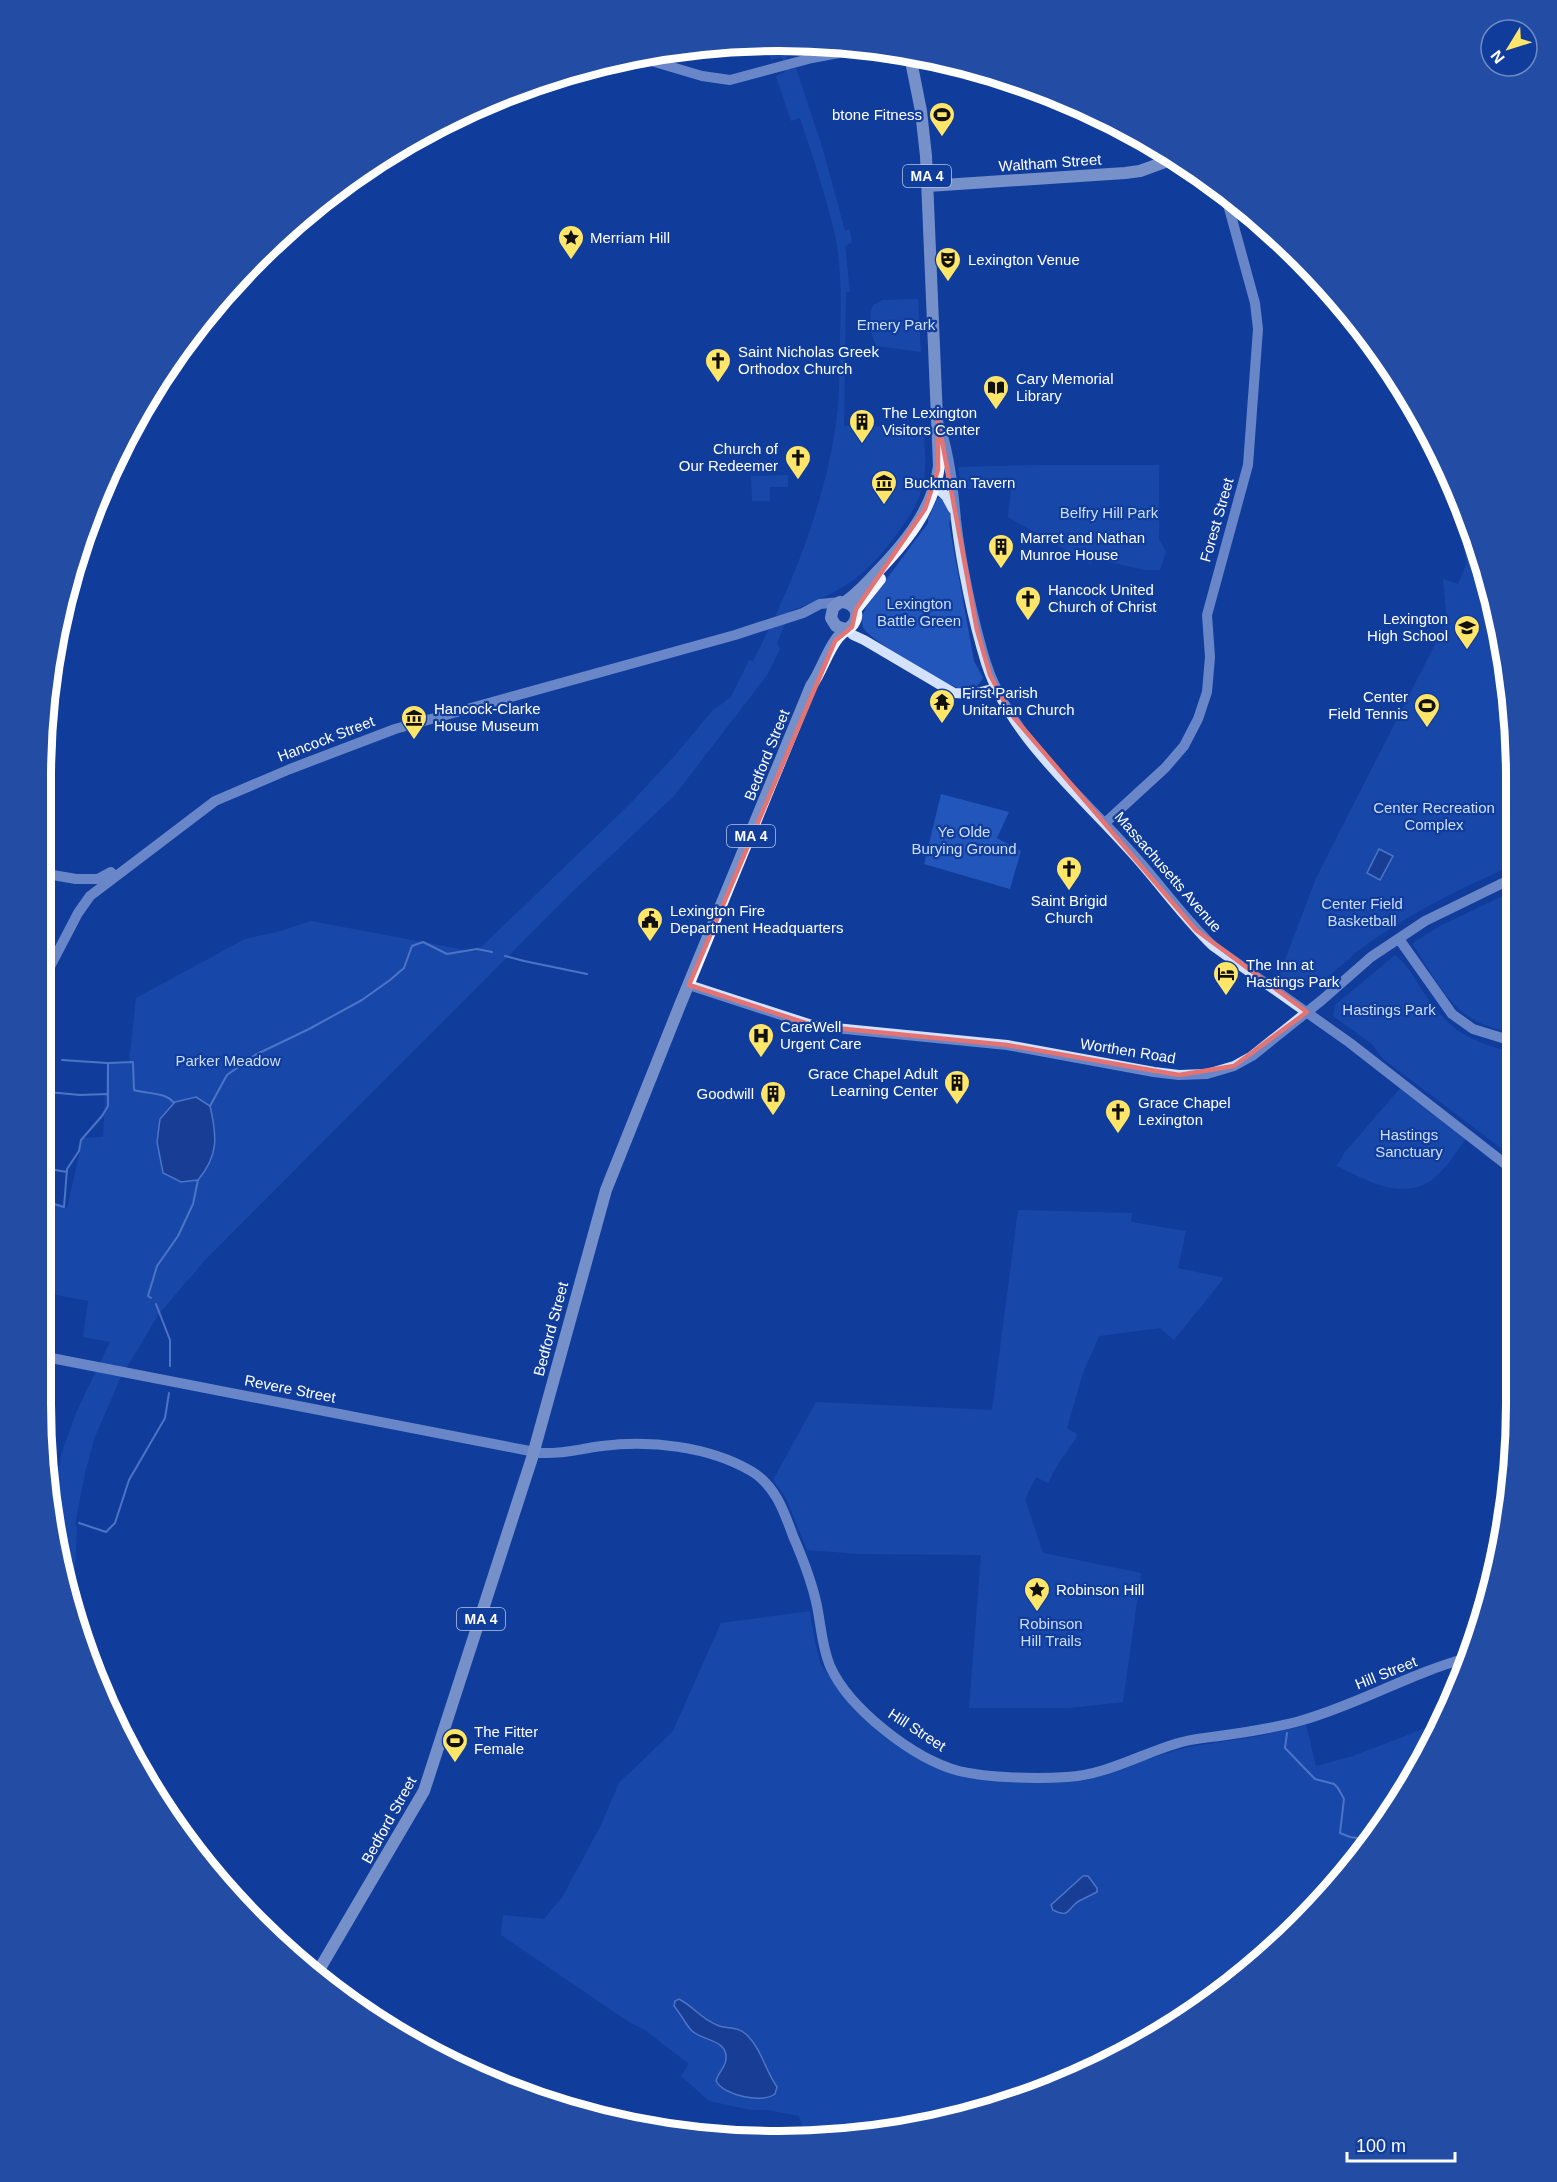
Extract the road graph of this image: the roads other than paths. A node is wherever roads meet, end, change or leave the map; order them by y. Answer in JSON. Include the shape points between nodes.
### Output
{"nodes":[{"id":1,"x":835,"y":54,"type":"edge"},
{"id":2,"x":655,"y":62,"type":"edge"},
{"id":3,"x":911,"y":64,"type":"edge"},
{"id":4,"x":1164,"y":162,"type":"edge"},
{"id":5,"x":928,"y":186,"type":"junction"},
{"id":6,"x":1229,"y":208,"type":"edge"},
{"id":7,"x":938,"y":420,"type":"junction"},
{"id":8,"x":934,"y":486,"type":"junction"},
{"id":9,"x":956,"y":521,"type":"junction"},
{"id":10,"x":847,"y":605,"type":"junction"},
{"id":11,"x":803,"y":613,"type":"junction"},
{"id":12,"x":832,"y":620,"type":"junction"},
{"id":13,"x":849,"y":627,"type":"junction"},
{"id":14,"x":812,"y":686,"type":"junction"},
{"id":15,"x":996,"y":688,"type":"junction"},
{"id":16,"x":1105,"y":823,"type":"junction"},
{"id":17,"x":135,"y":860,"type":"junction"},
{"id":18,"x":51,"y":875,"type":"edge"},
{"id":19,"x":76,"y":879,"type":"junction"},
{"id":20,"x":1506,"y":881,"type":"edge"},
{"id":21,"x":78,"y":913,"type":"junction"},
{"id":22,"x":1399,"y":939,"type":"junction"},
{"id":23,"x":51,"y":963,"type":"edge"},
{"id":24,"x":689,"y":985,"type":"junction"},
{"id":25,"x":1306,"y":1012,"type":"junction"},
{"id":26,"x":1506,"y":1039,"type":"edge"},
{"id":27,"x":1506,"y":1165,"type":"edge"},
{"id":28,"x":51,"y":1358,"type":"edge"},
{"id":29,"x":534,"y":1451,"type":"junction"},
{"id":30,"x":1458,"y":1661,"type":"edge"},
{"id":31,"x":320,"y":1967,"type":"edge"}],
"edges":[{"from":1,"to":2,"type":"main road","via":[[730,80]]},
{"from":3,"to":5,"type":"main road","number":"MA 4","via":[[922,118]]},
{"from":4,"to":5,"type":"main road","name":"Waltham Street","via":[[1140,171]]},
{"from":5,"to":7,"type":"main road","number":"MA 4"},
{"from":6,"to":16,"type":"main road","name":"Forest Street","via":[[1255,303],[1258,329],[1248,465],[1207,614],[1207,692],[1184,746]]},
{"from":7,"to":8,"type":"main road","number":"MA 4","via":[[939,461]]},
{"from":7,"to":9,"type":"main road","via":[[949,460]]},
{"from":8,"to":9,"type":"main road","via":[[946,496]]},
{"from":8,"to":10,"type":"main road","number":"MA 4","via":[[920,520],[895,555]]},
{"from":9,"to":15,"type":"main road","name":"Massachusetts Avenue","via":[[975,619]]},
{"from":10,"to":11,"type":"main road","name":"Hancock Street","via":[[819,604]]},
{"from":10,"to":12,"type":"main road","name":"Bedford Street","via":[[833,608]]},
{"from":10,"to":13,"type":"main road"},
{"from":11,"to":12,"type":"main road","name":"Hancock Street","via":[[817,612]]},
{"from":11,"to":17,"type":"main road","name":"Hancock Street","via":[[395,729],[228,794]]},
{"from":12,"to":13,"type":"main road","via":[[839,628]]},
{"from":12,"to":14,"type":"main road","name":"Bedford Street","number":"MA 4","via":[[832,635],[814,671]]},
{"from":13,"to":14,"type":"main road","name":"Bedford Street","number":"MA 4","via":[[834,643]]},
{"from":13,"to":15,"type":"main road","via":[[853,635],[954,693],[973,694]]},
{"from":14,"to":24,"type":"main road","name":"Bedford Street","number":"MA 4"},
{"from":15,"to":16,"type":"main road","name":"Massachusetts Avenue","via":[[1029,740]]},
{"from":16,"to":25,"type":"main road","name":"Massachusetts Avenue","via":[[1213,946]]},
{"from":17,"to":19,"type":"main road","via":[[98,879]]},
{"from":17,"to":21,"type":"main road","name":"Hancock Street","via":[[90,896]]},
{"from":18,"to":19,"type":"main road"},
{"from":19,"to":21,"type":"main road","via":[[84,889]]},
{"from":20,"to":22,"type":"main road","name":"Worthen Road","via":[[1425,921]]},
{"from":21,"to":23,"type":"main road","name":"Hancock Street"},
{"from":22,"to":25,"type":"main road","name":"Worthen Road","via":[[1371,957]]},
{"from":22,"to":26,"type":"main road","via":[[1452,1014],[1473,1029]]},
{"from":24,"to":25,"type":"main road","name":"Worthen Road","via":[[814,1026],[1007,1045],[1179,1075],[1207,1074],[1234,1066],[1272,1042]]},
{"from":24,"to":29,"type":"main road","name":"Bedford Street","number":"MA 4","via":[[606,1190]]},
{"from":25,"to":27,"type":"main road","name":"Massachusetts Avenue"},
{"from":28,"to":29,"type":"main road","name":"Revere Street"},
{"from":29,"to":30,"type":"main road","name":"Hill Street","via":[[562,1454],[600,1446],[674,1445],[728,1461],[765,1482],[778,1500],[811,1582],[825,1651],[842,1689],[891,1734],[923,1755],[959,1770],[1035,1778],[1090,1773],[1175,1744],[1304,1720]]},
{"from":29,"to":31,"type":"main road","name":"Bedford Street","number":"MA 4","via":[[424,1791]]}]}
